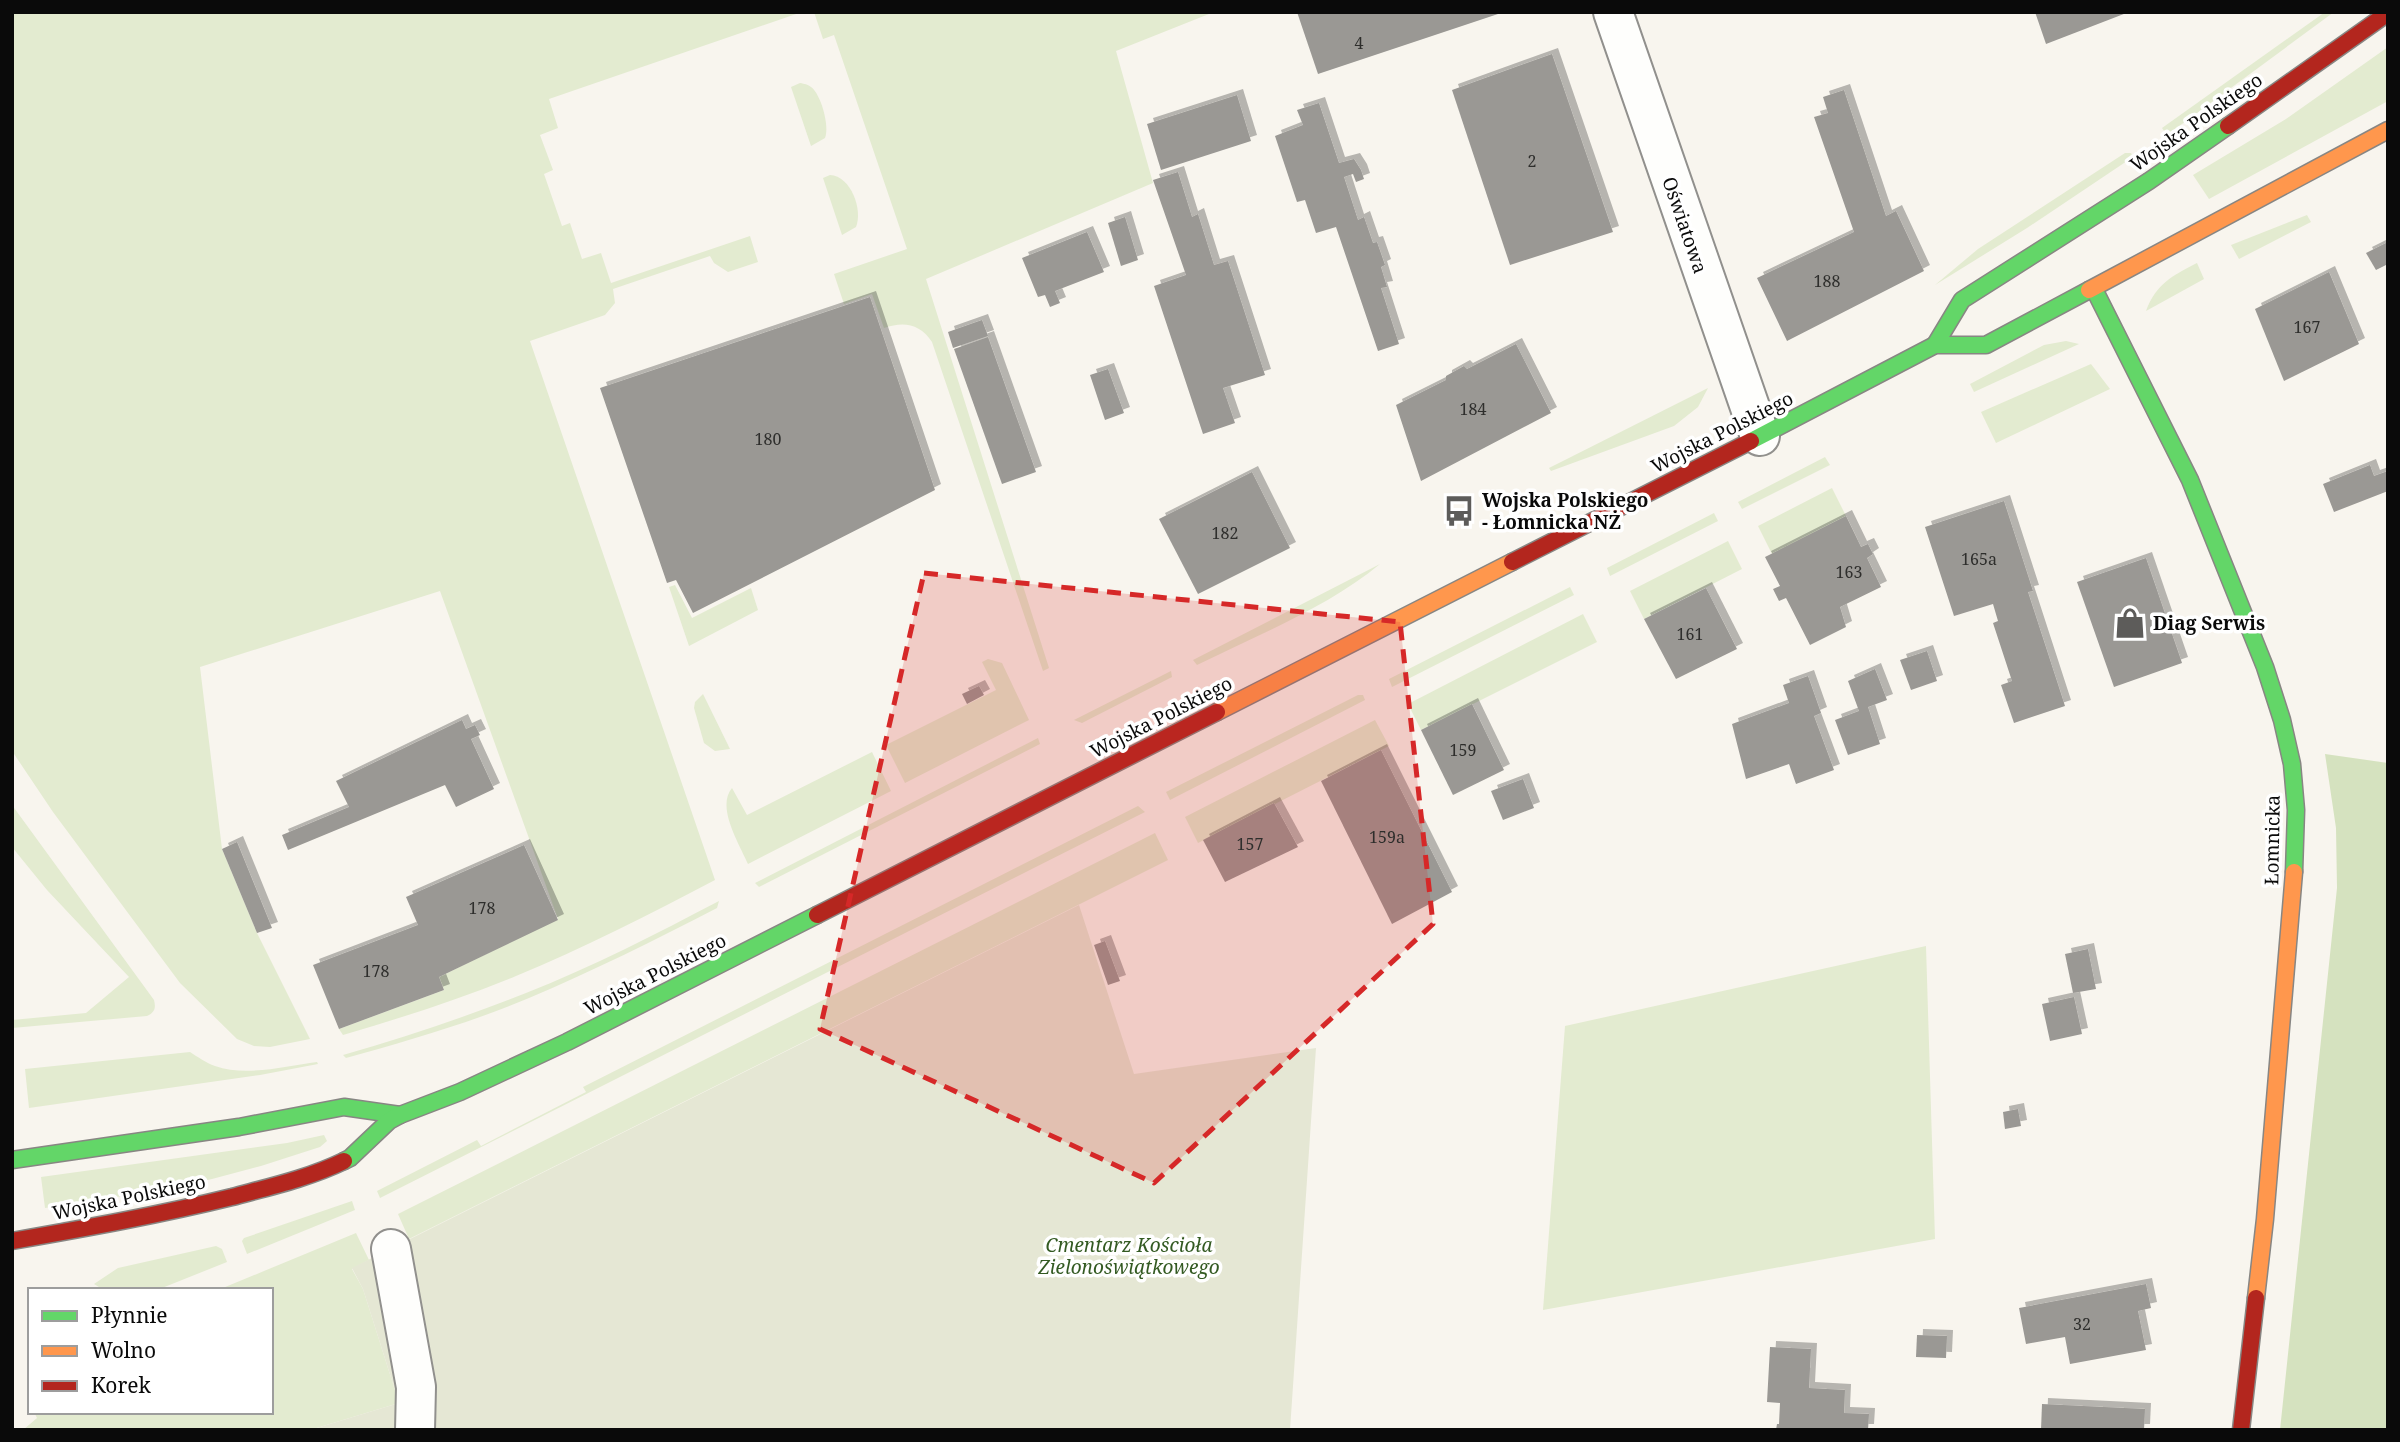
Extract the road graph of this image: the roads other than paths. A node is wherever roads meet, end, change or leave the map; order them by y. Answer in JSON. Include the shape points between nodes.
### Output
{"nodes":[{"id":1,"x":1613,"y":12,"type":"edge"},
{"id":2,"x":2388,"y":13,"type":"edge"},
{"id":3,"x":2388,"y":130,"type":"edge"},
{"id":4,"x":2094,"y":289,"type":"junction"},
{"id":5,"x":1935,"y":345,"type":"junction"},
{"id":6,"x":1759,"y":436,"type":"junction"},
{"id":7,"x":400,"y":1115,"type":"junction"},
{"id":8,"x":12,"y":1160,"type":"edge"},
{"id":9,"x":12,"y":1241,"type":"edge"},
{"id":10,"x":391,"y":1249,"type":"dead end"},
{"id":11,"x":415,"y":1430,"type":"edge"},
{"id":12,"x":2241,"y":1430,"type":"edge"}],
"edges":[{"from":1,"to":6,"type":"street","name":"Oświatowa"},
{"from":2,"to":5,"type":"main road","name":"Wojska Polskiego","via":[[2149,181],[1962,300]]},
{"from":3,"to":4,"type":"main road","name":"Wojska Polskiego"},
{"from":4,"to":5,"type":"main road","name":"Wojska Polskiego","via":[[1986,345]]},
{"from":4,"to":12,"type":"main road","name":"Łomnicka","via":[[2190,480],[2265,667],[2292,764],[2296,850],[2265,1219]]},
{"from":5,"to":6,"type":"main road","name":"Wojska Polskiego"},
{"from":6,"to":7,"type":"main road","name":"Wojska Polskiego","via":[[591,1030]]},
{"from":7,"to":8,"type":"main road","name":"Wojska Polskiego","via":[[329,1108],[239,1127]]},
{"from":7,"to":9,"type":"main road","name":"Wojska Polskiego","via":[[349,1158],[275,1186],[133,1220]]},
{"from":10,"to":11,"type":"street","via":[[416,1387]]}]}
